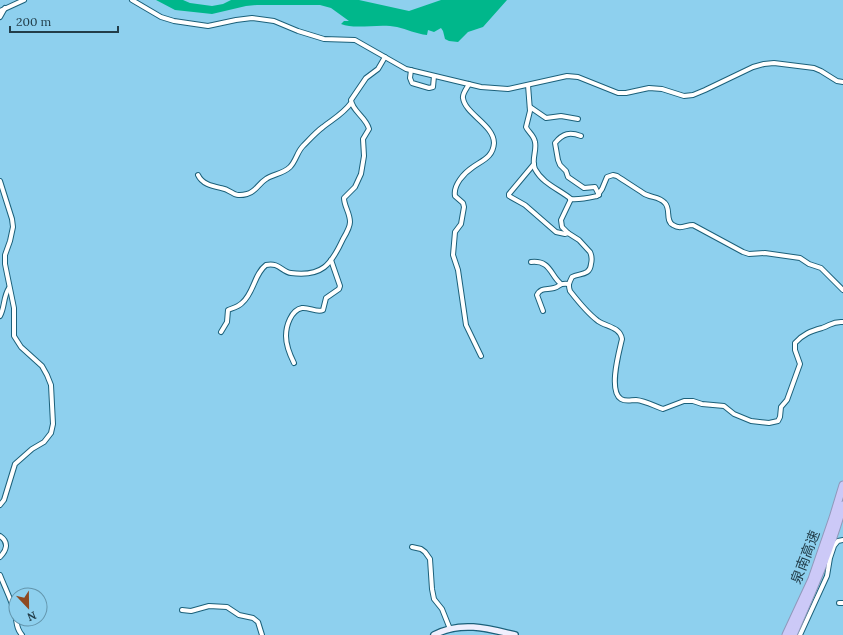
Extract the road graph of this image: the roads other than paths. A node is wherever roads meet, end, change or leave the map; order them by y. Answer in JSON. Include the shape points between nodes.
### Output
{"nodes":[{"id":1,"x":24,"y":0,"type":"edge"},
{"id":2,"x":132,"y":0,"type":"edge"},
{"id":3,"x":5,"y":8,"type":"junction"},
{"id":4,"x":0,"y":11,"type":"edge"},
{"id":5,"x":0,"y":17,"type":"edge"},
{"id":6,"x":385,"y":57,"type":"junction"},
{"id":7,"x":411,"y":70,"type":"junction"},
{"id":8,"x":434,"y":76,"type":"junction"},
{"id":9,"x":843,"y":82,"type":"edge"},
{"id":10,"x":469,"y":84,"type":"junction"},
{"id":11,"x":528,"y":85,"type":"junction"},
{"id":12,"x":351,"y":103,"type":"junction"},
{"id":13,"x":530,"y":107,"type":"junction"},
{"id":14,"x":578,"y":119,"type":"dead end"},
{"id":15,"x":582,"y":136,"type":"dead end"},
{"id":16,"x":534,"y":164,"type":"junction"},
{"id":17,"x":198,"y":174,"type":"dead end"},
{"id":18,"x":0,"y":181,"type":"edge"},
{"id":19,"x":599,"y":195,"type":"junction"},
{"id":20,"x":570,"y":199,"type":"junction"},
{"id":21,"x":568,"y":233,"type":"junction"},
{"id":22,"x":331,"y":260,"type":"junction"},
{"id":23,"x":531,"y":262,"type":"dead end"},
{"id":24,"x":560,"y":284,"type":"junction"},
{"id":25,"x":568,"y":284,"type":"junction"},
{"id":26,"x":9,"y":288,"type":"junction"},
{"id":27,"x":843,"y":290,"type":"edge"},
{"id":28,"x":543,"y":311,"type":"dead end"},
{"id":29,"x":0,"y":316,"type":"edge"},
{"id":30,"x":843,"y":322,"type":"edge"},
{"id":31,"x":220,"y":332,"type":"dead end"},
{"id":32,"x":481,"y":356,"type":"dead end"},
{"id":33,"x":294,"y":363,"type":"dead end"},
{"id":34,"x":843,"y":485,"type":"edge"},
{"id":35,"x":0,"y":505,"type":"edge"},
{"id":36,"x":843,"y":505,"type":"edge"},
{"id":37,"x":0,"y":536,"type":"edge"},
{"id":38,"x":843,"y":540,"type":"edge"},
{"id":39,"x":412,"y":547,"type":"dead end"},
{"id":40,"x":0,"y":557,"type":"edge"},
{"id":41,"x":0,"y":576,"type":"edge"},
{"id":42,"x":182,"y":610,"type":"dead end"},
{"id":43,"x":450,"y":628,"type":"junction"},
{"id":44,"x":22,"y":635,"type":"edge"},
{"id":45,"x":262,"y":635,"type":"edge"},
{"id":46,"x":434,"y":635,"type":"edge"},
{"id":47,"x":515,"y":635,"type":"edge"},
{"id":48,"x":786,"y":635,"type":"edge"},
{"id":49,"x":793,"y":635,"type":"edge"},
{"id":50,"x":800,"y":635,"type":"edge"}],
"edges":[{"from":1,"to":3,"type":"street"},
{"from":2,"to":6,"type":"street","via":[[157,16],[174,21],[208,26],[252,18],[274,21],[324,39],[355,40]]},
{"from":3,"to":4,"type":"street"},
{"from":3,"to":5,"type":"street"},
{"from":6,"to":7,"type":"street"},
{"from":6,"to":12,"type":"street","via":[[378,69],[366,78],[352,97]]},
{"from":7,"to":8,"type":"street"},
{"from":7,"to":8,"type":"street","via":[[412,83],[429,88],[433,87]]},
{"from":8,"to":10,"type":"street"},
{"from":9,"to":11,"type":"street","via":[[814,68],[774,63],[753,67],[705,90],[684,96],[655,88],[618,93],[578,77],[567,76]]},
{"from":10,"to":11,"type":"street","via":[[494,89]]},
{"from":10,"to":32,"type":"street","via":[[463,95],[464,101],[491,132],[494,141],[488,157],[459,180],[455,188],[455,196],[464,206],[461,224],[455,232],[454,255],[466,326]]},
{"from":11,"to":13,"type":"street"},
{"from":12,"to":17,"type":"street","via":[[342,114],[302,146],[286,171],[265,179],[254,191],[240,196],[234,195],[225,188],[206,183]]},
{"from":12,"to":22,"type":"street","via":[[364,118],[369,129],[363,139],[361,174],[355,187],[344,198],[350,223]]},
{"from":13,"to":14,"type":"street","via":[[546,118],[561,116]]},
{"from":13,"to":16,"type":"street","via":[[526,127],[535,142]]},
{"from":15,"to":19,"type":"street","via":[[570,133],[557,140],[555,143],[558,160],[568,177],[584,188],[595,187]]},
{"from":16,"to":20,"type":"street","via":[[546,182]]},
{"from":16,"to":21,"type":"street","via":[[509,196],[525,205],[556,232]]},
{"from":18,"to":26,"type":"street","via":[[13,227],[5,255]]},
{"from":19,"to":20,"type":"street","via":[[580,200]]},
{"from":19,"to":27,"type":"street","via":[[608,177],[617,176],[644,194],[665,202],[670,224],[682,228],[693,224],[749,254],[765,253],[800,258],[821,268]]},
{"from":20,"to":21,"type":"street","via":[[561,220],[562,227]]},
{"from":21,"to":25,"type":"street","via":[[579,240],[592,257],[588,272],[574,276]]},
{"from":22,"to":31,"type":"street","via":[[323,269],[310,273],[290,273],[279,266],[266,265],[248,297],[228,310],[227,322]]},
{"from":22,"to":33,"type":"street","via":[[339,289],[326,298],[323,310],[296,310],[288,326],[286,336]]},
{"from":23,"to":24,"type":"street","via":[[545,264]]},
{"from":24,"to":25,"type":"street"},
{"from":24,"to":28,"type":"street","via":[[538,292]]},
{"from":25,"to":30,"type":"street","via":[[570,291],[597,320],[614,328],[622,336],[615,374],[616,392],[621,399],[650,403],[662,409],[684,401],[724,406],[742,417],[769,424],[778,421],[781,407],[787,400],[800,364],[795,343],[812,330],[834,322]]},
{"from":26,"to":29,"type":"street"},
{"from":26,"to":35,"type":"street","via":[[14,308],[14,336],[47,375],[51,385],[54,424],[44,442],[15,464],[4,500]]},
{"from":34,"to":48,"type":"highway","name":"泉南高速","via":[[812,579]]},
{"from":36,"to":49,"type":"highway","name":"泉南高速","via":[[817,580]]},
{"from":37,"to":40,"type":"street","via":[[7,544]]},
{"from":38,"to":50,"type":"street","via":[[834,546],[827,576]]},
{"from":39,"to":43,"type":"street","via":[[421,549],[430,559],[434,599],[442,609]]},
{"from":41,"to":44,"type":"street","via":[[18,630]]},
{"from":42,"to":45,"type":"street","via":[[191,611],[210,606],[227,607],[239,615],[256,620]]},
{"from":43,"to":46,"type":"main road"},
{"from":43,"to":47,"type":"main road","via":[[478,627]]}]}
